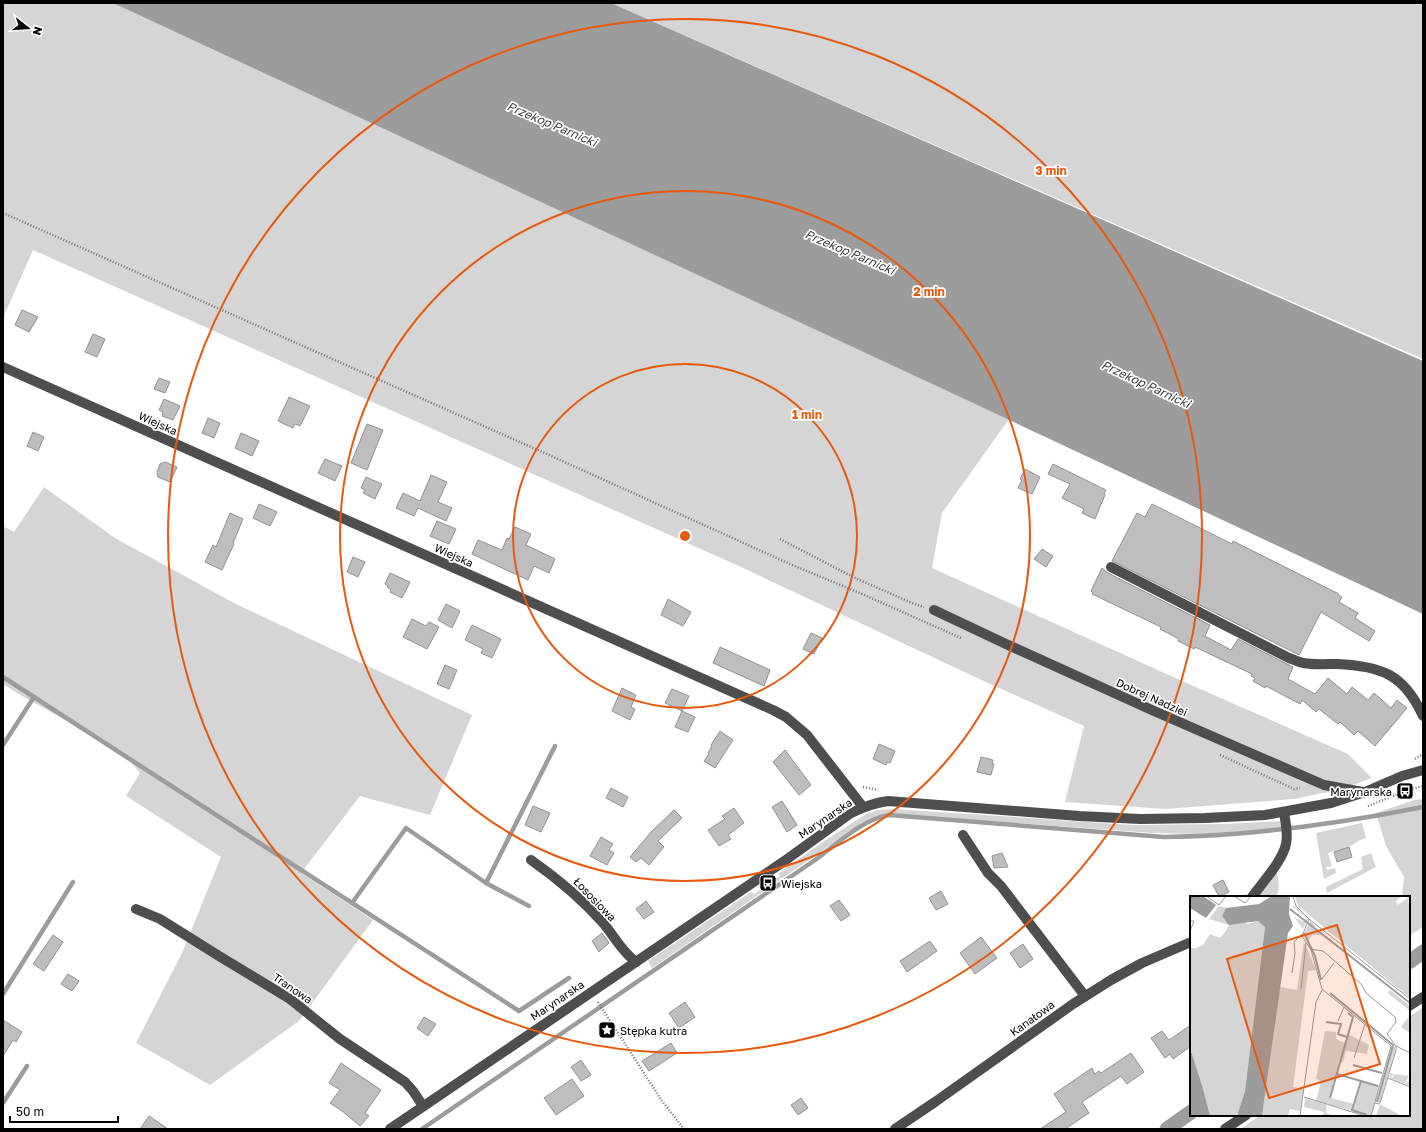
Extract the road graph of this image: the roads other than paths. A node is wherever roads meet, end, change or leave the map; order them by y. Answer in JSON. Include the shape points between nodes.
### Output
{"nodes":[{"id":1,"x":3,"y":367,"type":"edge"},
{"id":2,"x":1111,"y":567,"type":"dead end"},
{"id":3,"x":934,"y":610,"type":"road end"},
{"id":4,"x":1423,"y":716,"type":"edge"},
{"id":5,"x":1423,"y":770,"type":"edge"},
{"id":6,"x":1364,"y":792,"type":"junction"},
{"id":7,"x":863,"y":807,"type":"junction"},
{"id":8,"x":1285,"y":817,"type":"junction"},
{"id":9,"x":963,"y":835,"type":"dead end"},
{"id":10,"x":531,"y":860,"type":"dead end"},
{"id":11,"x":1253,"y":896,"type":"edge"},
{"id":12,"x":136,"y":909,"type":"dead end"},
{"id":13,"x":1190,"y":942,"type":"edge"},
{"id":14,"x":636,"y":962,"type":"junction"},
{"id":15,"x":1085,"y":996,"type":"junction"},
{"id":16,"x":1423,"y":997,"type":"edge"},
{"id":17,"x":1410,"y":1005,"type":"edge"},
{"id":18,"x":423,"y":1106,"type":"junction"},
{"id":19,"x":1244,"y":1116,"type":"edge"},
{"id":20,"x":390,"y":1129,"type":"edge"},
{"id":21,"x":895,"y":1129,"type":"edge"},
{"id":22,"x":1225,"y":1129,"type":"edge"}],
"edges":[{"from":1,"to":7,"type":"street","name":"Wiejska","via":[[773,710],[786,717],[807,735]]},
{"from":2,"to":4,"type":"street","via":[[1289,658],[1304,663],[1360,666],[1382,671],[1404,685]]},
{"from":3,"to":6,"type":"street","name":"Dobrej Nadziei","via":[[1154,711],[1324,785]]},
{"from":5,"to":6,"type":"street","name":"Marynarska"},
{"from":6,"to":8,"type":"street","name":"Marynarska"},
{"from":7,"to":8,"type":"street","name":"Marynarska","via":[[881,802],[903,801],[1140,819],[1265,815]]},
{"from":7,"to":14,"type":"street","name":"Marynarska"},
{"from":8,"to":11,"type":"street","via":[[1285,849]]},
{"from":9,"to":15,"type":"street","via":[[988,873],[1001,886]]},
{"from":10,"to":14,"type":"street","name":"Łososiowa","via":[[581,899]]},
{"from":12,"to":18,"type":"street","name":"Tranowa","via":[[160,919],[290,998],[340,1039],[405,1082]]},
{"from":13,"to":15,"type":"street","name":"Kanałowa","via":[[1142,963]]},
{"from":14,"to":18,"type":"street","name":"Marynarska"},
{"from":15,"to":21,"type":"street","name":"Kanałowa"},
{"from":16,"to":17,"type":"street"},
{"from":18,"to":20,"type":"street","name":"Marynarska"},
{"from":19,"to":22,"type":"street"}]}
